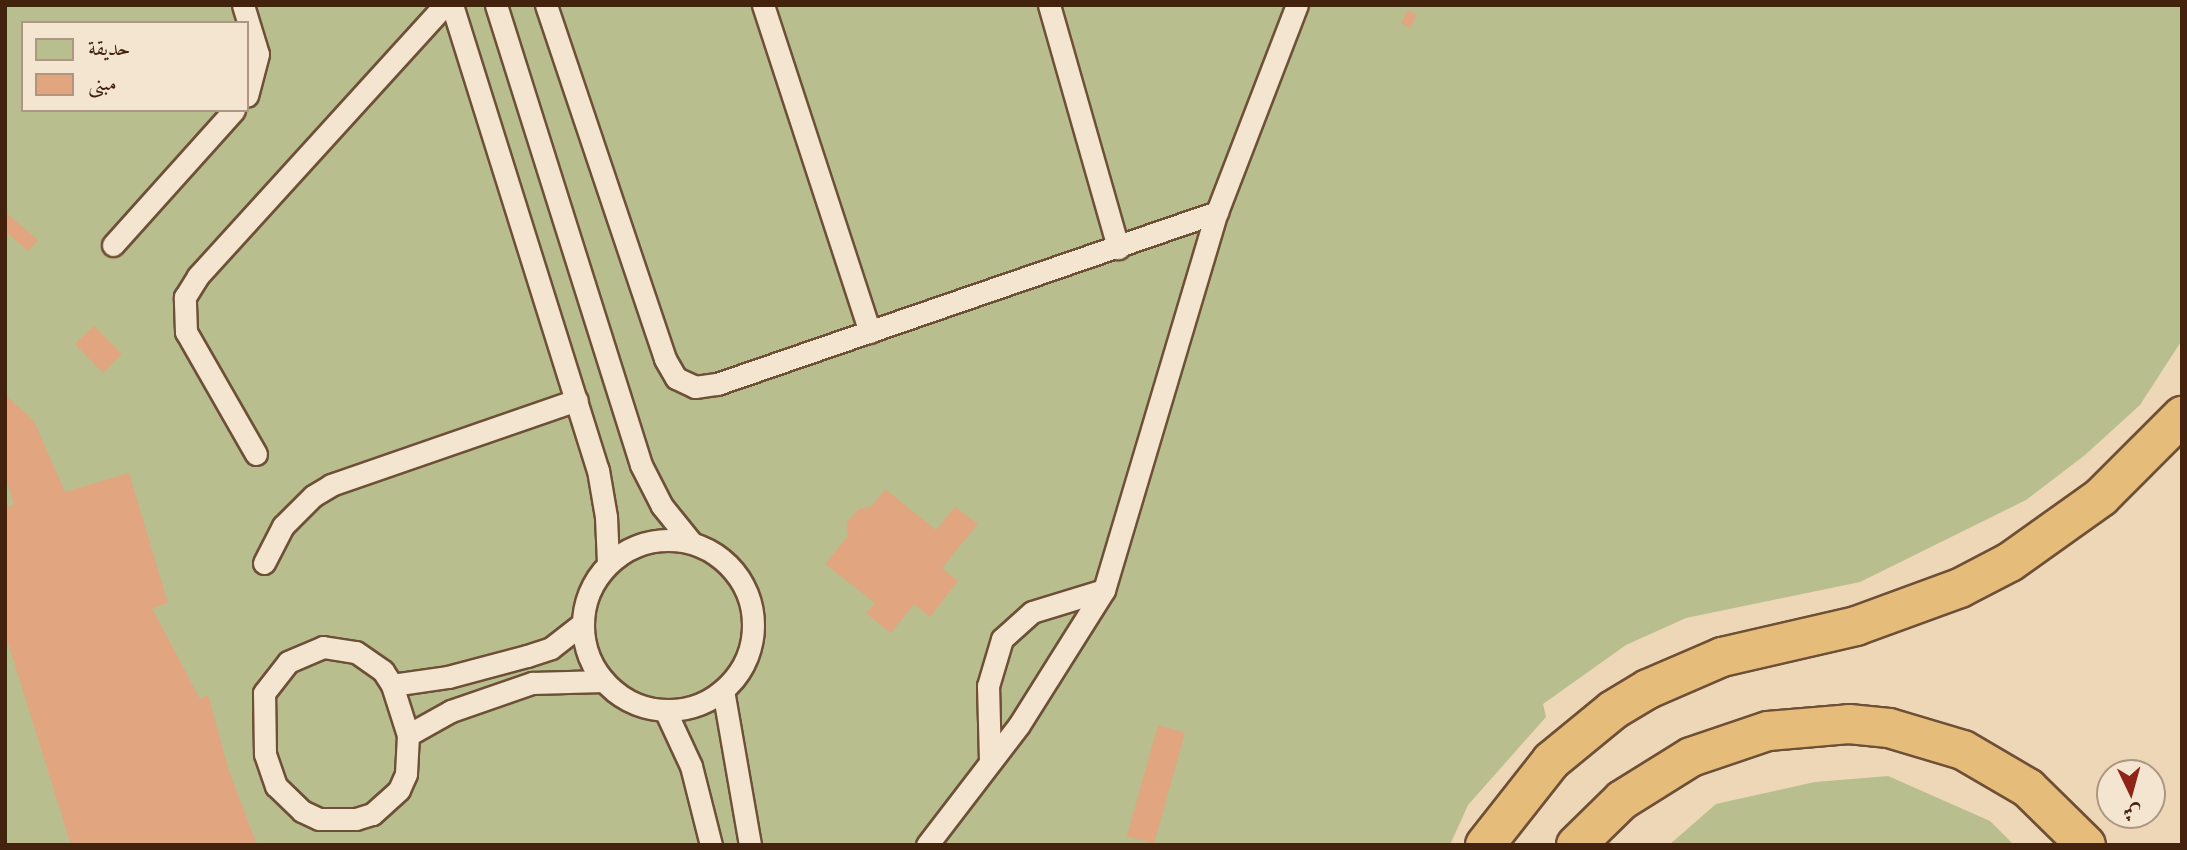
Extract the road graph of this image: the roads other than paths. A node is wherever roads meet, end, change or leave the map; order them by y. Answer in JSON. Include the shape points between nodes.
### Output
{"nodes":[{"id":1,"x":445,"y":5,"type":"edge"},
{"id":2,"x":452,"y":5,"type":"edge"},
{"id":3,"x":496,"y":5,"type":"edge"},
{"id":4,"x":546,"y":5,"type":"edge"},
{"id":5,"x":763,"y":5,"type":"edge"},
{"id":6,"x":1049,"y":5,"type":"edge"},
{"id":7,"x":1297,"y":5,"type":"edge"},
{"id":8,"x":248,"y":21,"type":"edge"},
{"id":9,"x":248,"y":92,"type":"edge"},
{"id":10,"x":232,"y":112,"type":"edge"},
{"id":11,"x":1217,"y":212,"type":"junction"},
{"id":12,"x":113,"y":245,"type":"dead end"},
{"id":13,"x":1118,"y":248,"type":"junction"},
{"id":14,"x":870,"y":332,"type":"junction"},
{"id":15,"x":577,"y":400,"type":"junction"},
{"id":16,"x":2182,"y":416,"type":"edge"},
{"id":17,"x":256,"y":454,"type":"dead end"},
{"id":18,"x":691,"y":542,"type":"junction"},
{"id":19,"x":608,"y":563,"type":"junction"},
{"id":20,"x":264,"y":564,"type":"dead end"},
{"id":21,"x":1104,"y":590,"type":"junction"},
{"id":22,"x":582,"y":624,"type":"junction"},
{"id":23,"x":604,"y":681,"type":"junction"},
{"id":24,"x":392,"y":685,"type":"junction"},
{"id":25,"x":723,"y":690,"type":"junction"},
{"id":26,"x":665,"y":710,"type":"junction"},
{"id":27,"x":408,"y":735,"type":"junction"},
{"id":28,"x":990,"y":761,"type":"junction"},
{"id":29,"x":710,"y":845,"type":"edge"},
{"id":30,"x":750,"y":845,"type":"edge"},
{"id":31,"x":927,"y":845,"type":"edge"},
{"id":32,"x":1485,"y":845,"type":"edge"},
{"id":33,"x":1576,"y":845,"type":"edge"},
{"id":34,"x":2086,"y":845,"type":"edge"}],
"edges":[{"from":1,"to":17,"type":"lane","via":[[198,276],[185,297],[186,332]]},
{"from":2,"to":15,"type":"lane"},
{"from":3,"to":18,"type":"lane","via":[[641,465],[662,506]]},
{"from":4,"to":14,"type":"lane","via":[[649,318],[676,378],[706,387]]},
{"from":5,"to":14,"type":"lane"},
{"from":6,"to":13,"type":"lane"},
{"from":7,"to":11,"type":"lane"},
{"from":8,"to":9,"type":"lane","via":[[258,54]]},
{"from":10,"to":12,"type":"lane"},
{"from":11,"to":13,"type":"lane"},
{"from":11,"to":21,"type":"lane"},
{"from":13,"to":14,"type":"lane"},
{"from":15,"to":19,"type":"lane","via":[[603,493]]},
{"from":15,"to":20,"type":"lane","via":[[331,485],[283,526]]},
{"from":16,"to":32,"type":"highway","via":[[2101,497],[2045,539],[1972,581],[1856,626],[1722,657],[1660,683],[1614,710],[1551,761]]},
{"from":18,"to":19,"type":"lane","via":[[652,542],[633,547]]},
{"from":18,"to":25,"type":"lane","via":[[730,566],[746,588],[753,621],[748,654]]},
{"from":19,"to":22,"type":"lane","via":[[589,590]]},
{"from":21,"to":28,"type":"lane","via":[[1068,652]]},
{"from":21,"to":28,"type":"lane","via":[[1032,612],[1002,639],[988,686]]},
{"from":22,"to":23,"type":"lane","via":[[585,648]]},
{"from":22,"to":24,"type":"lane","via":[[551,648],[527,656],[447,677]]},
{"from":23,"to":26,"type":"lane","via":[[636,705]]},
{"from":23,"to":27,"type":"lane","via":[[568,678],[532,683],[451,711]]},
{"from":24,"to":27,"type":"lane"},
{"from":24,"to":27,"type":"lane","via":[[370,660],[340,647],[304,652],[288,662],[264,693],[261,710],[269,768],[287,800],[302,811],[319,819],[356,819],[372,814],[399,790],[406,774]]},
{"from":25,"to":26,"type":"lane","via":[[696,706]]},
{"from":25,"to":30,"type":"lane"},
{"from":26,"to":29,"type":"lane","via":[[691,766]]},
{"from":28,"to":31,"type":"lane"},
{"from":33,"to":34,"type":"highway","via":[[1622,800],[1690,757],[1768,731],[1849,724],[1927,737],[1985,761],[2028,788]]}]}
